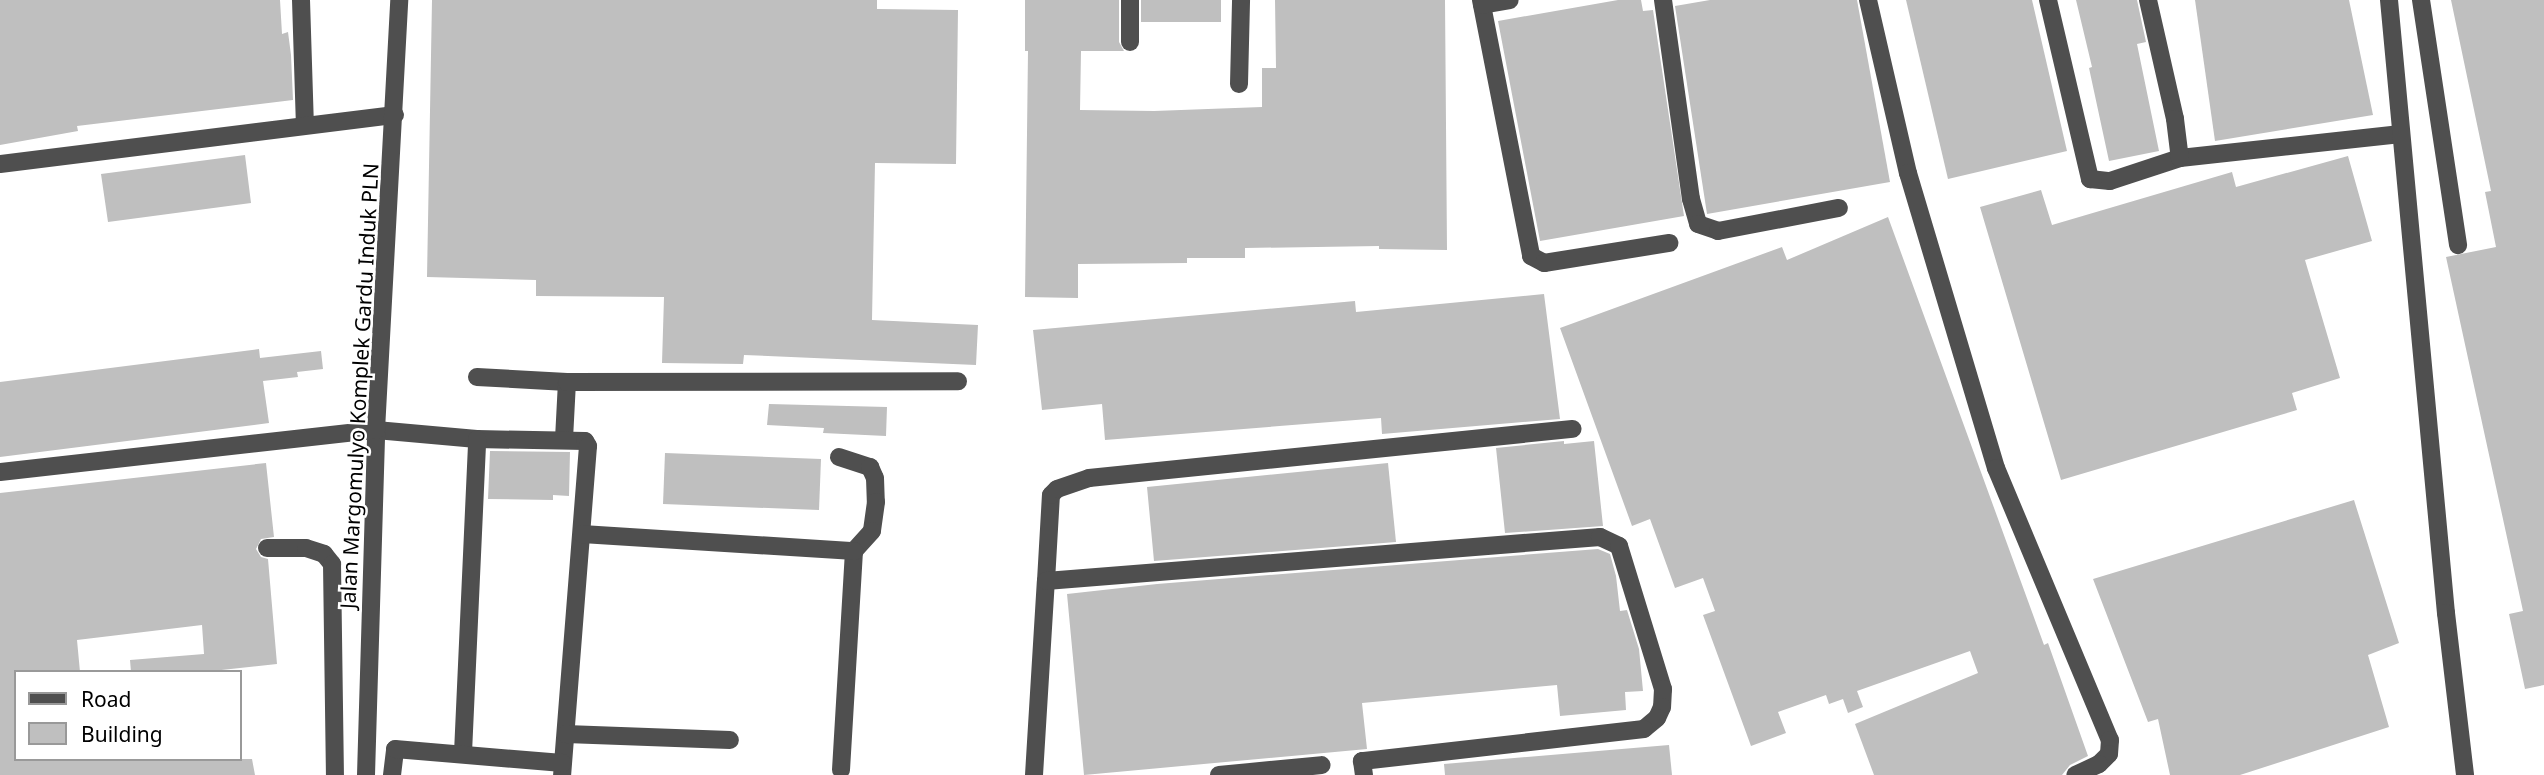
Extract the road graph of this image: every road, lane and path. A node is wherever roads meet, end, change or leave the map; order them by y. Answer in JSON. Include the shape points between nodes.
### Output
{"nodes":[{"id":1,"x":301,"y":0,"type":"edge"},
{"id":2,"x":399,"y":0,"type":"edge"},
{"id":3,"x":1130,"y":0,"type":"edge"},
{"id":4,"x":1241,"y":0,"type":"edge"},
{"id":5,"x":1510,"y":0,"type":"edge"},
{"id":6,"x":1663,"y":0,"type":"edge"},
{"id":7,"x":1868,"y":0,"type":"edge"},
{"id":8,"x":2048,"y":0,"type":"edge"},
{"id":9,"x":2148,"y":0,"type":"edge"},
{"id":10,"x":2389,"y":0,"type":"edge"},
{"id":11,"x":2421,"y":0,"type":"edge"},
{"id":12,"x":1481,"y":2,"type":"edge"},
{"id":13,"x":1130,"y":42,"type":"dead end"},
{"id":14,"x":1239,"y":84,"type":"dead end"},
{"id":15,"x":395,"y":115,"type":"junction"},
{"id":16,"x":305,"y":125,"type":"junction"},
{"id":17,"x":2402,"y":134,"type":"junction"},
{"id":18,"x":2180,"y":158,"type":"junction"},
{"id":19,"x":0,"y":164,"type":"edge"},
{"id":20,"x":1839,"y":208,"type":"dead end"},
{"id":21,"x":1669,"y":243,"type":"dead end"},
{"id":22,"x":2458,"y":245,"type":"dead end"},
{"id":23,"x":477,"y":377,"type":"dead end"},
{"id":24,"x":958,"y":381,"type":"dead end"},
{"id":25,"x":567,"y":382,"type":"junction"},
{"id":26,"x":1573,"y":429,"type":"dead end"},
{"id":27,"x":376,"y":430,"type":"junction"},
{"id":28,"x":477,"y":439,"type":"junction"},
{"id":29,"x":564,"y":439,"type":"junction"},
{"id":30,"x":839,"y":457,"type":"dead end"},
{"id":31,"x":0,"y":472,"type":"edge"},
{"id":32,"x":582,"y":534,"type":"junction"},
{"id":33,"x":267,"y":548,"type":"dead end"},
{"id":34,"x":854,"y":551,"type":"junction"},
{"id":35,"x":1046,"y":581,"type":"junction"},
{"id":36,"x":566,"y":734,"type":"junction"},
{"id":37,"x":730,"y":740,"type":"dead end"},
{"id":38,"x":368,"y":746,"type":"junction"},
{"id":39,"x":395,"y":749,"type":"junction"},
{"id":40,"x":463,"y":753,"type":"junction"},
{"id":41,"x":1322,"y":765,"type":"dead end"},
{"id":42,"x":562,"y":769,"type":"edge"},
{"id":43,"x":841,"y":769,"type":"dead end"},
{"id":44,"x":335,"y":775,"type":"edge"},
{"id":45,"x":366,"y":775,"type":"edge"},
{"id":46,"x":393,"y":775,"type":"edge"},
{"id":47,"x":1034,"y":775,"type":"edge"},
{"id":48,"x":1219,"y":775,"type":"edge"},
{"id":49,"x":1364,"y":775,"type":"edge"},
{"id":50,"x":2076,"y":775,"type":"edge"},
{"id":51,"x":2465,"y":775,"type":"edge"}],
"edges":[{"from":1,"to":16,"type":"lane"},
{"from":2,"to":15,"type":"lane","name":"Jalan Margomulyo Komplek Gardu Induk PLN"},
{"from":3,"to":13,"type":"lane"},
{"from":4,"to":14,"type":"lane"},
{"from":5,"to":12,"type":"lane"},
{"from":6,"to":20,"type":"lane","via":[[1698,224],[1718,231]]},
{"from":7,"to":50,"type":"lane","via":[[1908,173],[1996,468],[2110,740],[2109,754]]},
{"from":8,"to":18,"type":"lane","via":[[2090,179],[2110,181]]},
{"from":9,"to":18,"type":"lane"},
{"from":10,"to":17,"type":"lane"},
{"from":11,"to":22,"type":"lane"},
{"from":12,"to":21,"type":"lane","via":[[1531,256],[1544,263]]},
{"from":15,"to":16,"type":"lane"},
{"from":15,"to":27,"type":"lane","name":"Jalan Margomulyo Komplek Gardu Induk PLN"},
{"from":16,"to":19,"type":"lane"},
{"from":17,"to":18,"type":"lane"},
{"from":17,"to":51,"type":"lane"},
{"from":23,"to":25,"type":"lane"},
{"from":24,"to":25,"type":"lane"},
{"from":25,"to":29,"type":"lane"},
{"from":26,"to":35,"type":"lane","via":[[1088,478],[1051,495]]},
{"from":27,"to":28,"type":"lane"},
{"from":27,"to":31,"type":"lane"},
{"from":27,"to":38,"type":"lane","name":"Jalan Margomulyo Komplek Gardu Induk PLN"},
{"from":28,"to":29,"type":"lane"},
{"from":28,"to":40,"type":"lane"},
{"from":29,"to":32,"type":"lane","via":[[582,440],[589,446]]},
{"from":30,"to":34,"type":"lane","via":[[870,467],[875,478],[872,531]]},
{"from":32,"to":34,"type":"lane"},
{"from":32,"to":36,"type":"lane"},
{"from":33,"to":44,"type":"lane","via":[[306,548],[324,554],[332,564]]},
{"from":34,"to":43,"type":"lane"},
{"from":35,"to":47,"type":"lane"},
{"from":35,"to":49,"type":"lane","via":[[1600,537],[1619,546],[1663,689],[1657,718],[1644,729],[1362,761]]},
{"from":36,"to":37,"type":"lane"},
{"from":36,"to":42,"type":"lane"},
{"from":38,"to":39,"type":"lane"},
{"from":38,"to":45,"type":"lane","name":"Jalan Margomulyo Komplek Gardu Induk PLN"},
{"from":39,"to":40,"type":"lane"},
{"from":39,"to":46,"type":"lane"},
{"from":40,"to":42,"type":"lane"},
{"from":41,"to":48,"type":"lane"}]}
